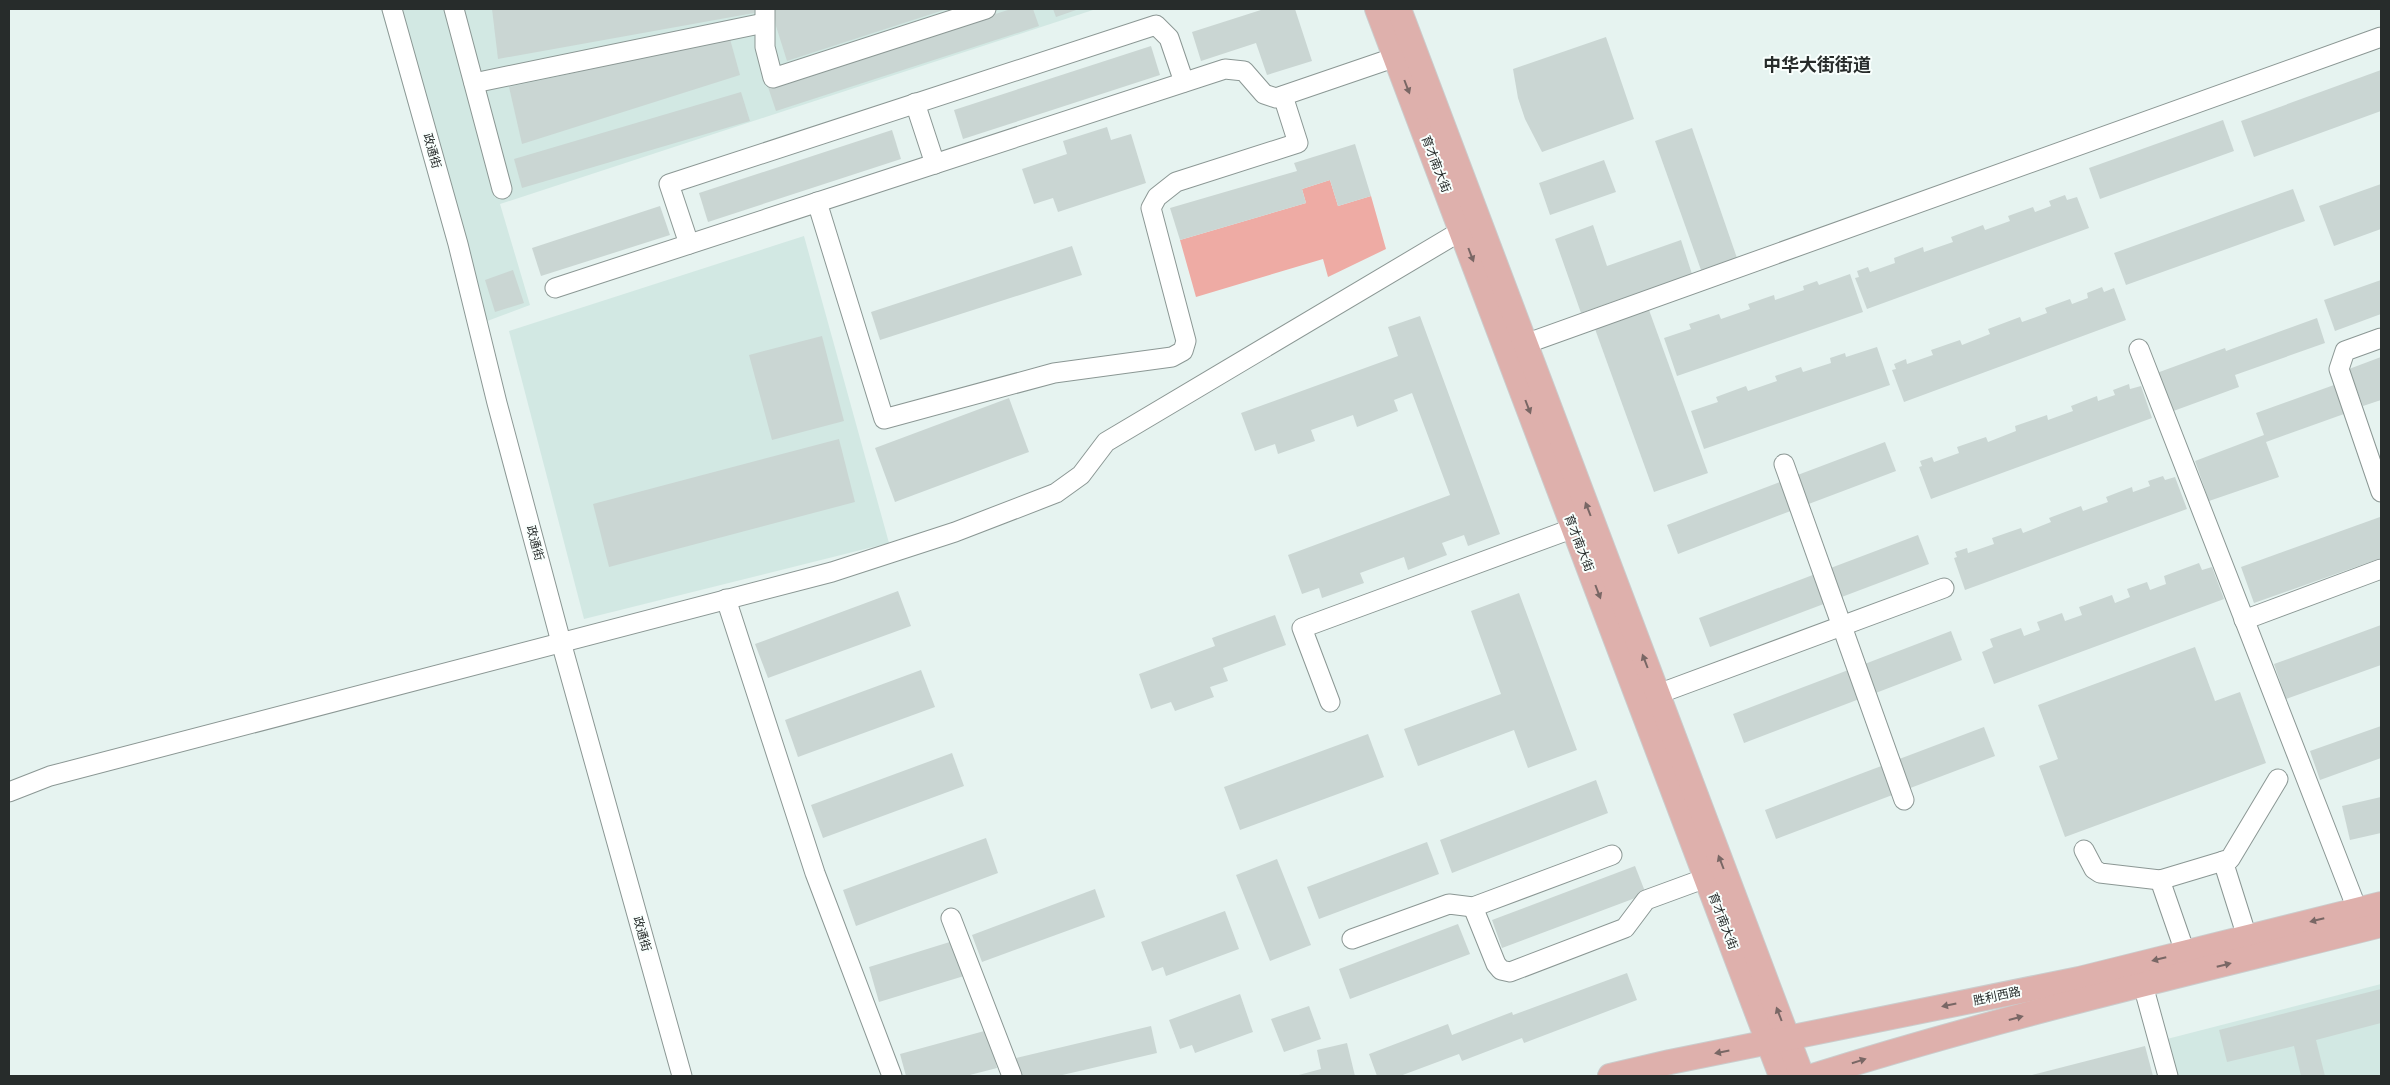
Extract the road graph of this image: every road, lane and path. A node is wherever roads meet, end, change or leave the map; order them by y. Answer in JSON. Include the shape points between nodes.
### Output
{"nodes":[{"id":1,"x":392,"y":9,"type":"edge"},
{"id":2,"x":454,"y":9,"type":"edge"},
{"id":3,"x":986,"y":9,"type":"edge"},
{"id":4,"x":1377,"y":9,"type":"edge"},
{"id":5,"x":1399,"y":9,"type":"edge"},
{"id":6,"x":765,"y":16,"type":"edge"},
{"id":7,"x":2381,"y":37,"type":"edge"},
{"id":8,"x":1396,"y":57,"type":"junction"},
{"id":9,"x":1184,"y":82,"type":"junction"},
{"id":10,"x":474,"y":83,"type":"junction"},
{"id":11,"x":1283,"y":96,"type":"junction"},
{"id":12,"x":915,"y":103,"type":"junction"},
{"id":13,"x":935,"y":164,"type":"junction"},
{"id":14,"x":502,"y":189,"type":"dead end"},
{"id":15,"x":817,"y":202,"type":"junction"},
{"id":16,"x":1461,"y":231,"type":"junction"},
{"id":17,"x":689,"y":244,"type":"junction"},
{"id":18,"x":555,"y":288,"type":"dead end"},
{"id":19,"x":2381,"y":338,"type":"edge"},
{"id":20,"x":1525,"y":344,"type":"junction"},
{"id":21,"x":2139,"y":349,"type":"dead end"},
{"id":22,"x":1784,"y":464,"type":"dead end"},
{"id":23,"x":2381,"y":492,"type":"edge"},
{"id":24,"x":1574,"y":528,"type":"junction"},
{"id":25,"x":2381,"y":569,"type":"edge"},
{"id":26,"x":1944,"y":588,"type":"dead end"},
{"id":27,"x":726,"y":600,"type":"junction"},
{"id":28,"x":2244,"y":620,"type":"junction"},
{"id":29,"x":1842,"y":626,"type":"junction"},
{"id":30,"x":561,"y":642,"type":"junction"},
{"id":31,"x":1658,"y":694,"type":"junction"},
{"id":32,"x":1330,"y":702,"type":"dead end"},
{"id":33,"x":2278,"y":779,"type":"dead end"},
{"id":34,"x":9,"y":792,"type":"edge"},
{"id":35,"x":1904,"y":800,"type":"dead end"},
{"id":36,"x":2084,"y":850,"type":"dead end"},
{"id":37,"x":1612,"y":855,"type":"dead end"},
{"id":38,"x":2223,"y":861,"type":"junction"},
{"id":39,"x":1706,"y":878,"type":"junction"},
{"id":40,"x":2160,"y":880,"type":"junction"},
{"id":41,"x":2381,"y":904,"type":"edge"},
{"id":42,"x":1473,"y":907,"type":"junction"},
{"id":43,"x":2357,"y":910,"type":"junction"},
{"id":44,"x":952,"y":918,"type":"dead end"},
{"id":45,"x":2381,"y":925,"type":"edge"},
{"id":46,"x":2247,"y":937,"type":"junction"},
{"id":47,"x":1352,"y":939,"type":"dead end"},
{"id":48,"x":2185,"y":952,"type":"junction"},
{"id":49,"x":2143,"y":985,"type":"junction"},
{"id":50,"x":1778,"y":1040,"type":"junction"},
{"id":51,"x":682,"y":1076,"type":"edge"},
{"id":52,"x":892,"y":1076,"type":"edge"},
{"id":53,"x":1012,"y":1076,"type":"edge"},
{"id":54,"x":1610,"y":1076,"type":"edge"},
{"id":55,"x":1781,"y":1076,"type":"edge"},
{"id":56,"x":1802,"y":1076,"type":"edge"},
{"id":57,"x":1813,"y":1076,"type":"edge"},
{"id":58,"x":2168,"y":1076,"type":"edge"}],
"edges":[{"from":1,"to":30,"type":"street","name":"政通街","via":[[458,244]]},
{"from":2,"to":10,"type":"street"},
{"from":3,"to":6,"type":"street","via":[[773,78],[765,47]]},
{"from":4,"to":8,"type":"main road","name":"育才南大街"},
{"from":5,"to":20,"type":"main road","name":"育才南大街"},
{"from":6,"to":10,"type":"street"},
{"from":7,"to":20,"type":"street"},
{"from":8,"to":11,"type":"street"},
{"from":8,"to":16,"type":"main road","name":"育才南大街","one_way":true},
{"from":9,"to":11,"type":"street","via":[[1225,69],[1244,71],[1264,94],[1276,98]]},
{"from":9,"to":12,"type":"street","via":[[1168,38],[1156,25]]},
{"from":9,"to":13,"type":"street"},
{"from":10,"to":14,"type":"street"},
{"from":11,"to":15,"type":"street","via":[[1298,143],[1176,182],[1158,197],[1151,208],[1186,341],[1183,351],[1172,356],[1054,373],[884,419]]},
{"from":12,"to":13,"type":"street"},
{"from":12,"to":17,"type":"street","via":[[669,184]]},
{"from":13,"to":15,"type":"street"},
{"from":15,"to":17,"type":"street"},
{"from":16,"to":24,"type":"main road","name":"育才南大街","one_way":true},
{"from":16,"to":27,"type":"street","via":[[1106,442],[1081,475],[1056,493],[955,532],[832,572]]},
{"from":17,"to":18,"type":"street"},
{"from":19,"to":23,"type":"street","via":[[2346,351],[2339,369]]},
{"from":31,"to":20,"type":"main road","name":"育才南大街","one_way":true},
{"from":21,"to":28,"type":"street"},
{"from":22,"to":29,"type":"street"},
{"from":24,"to":32,"type":"street","via":[[1302,628]]},
{"from":24,"to":39,"type":"main road","name":"育才南大街","one_way":true},
{"from":25,"to":28,"type":"street"},
{"from":26,"to":29,"type":"street"},
{"from":27,"to":30,"type":"street"},
{"from":27,"to":52,"type":"street","via":[[815,873]]},
{"from":28,"to":43,"type":"street"},
{"from":29,"to":31,"type":"street"},
{"from":29,"to":35,"type":"street"},
{"from":30,"to":34,"type":"street","via":[[50,776]]},
{"from":30,"to":51,"type":"street","name":"政通街"},
{"from":50,"to":31,"type":"main road","name":"育才南大街","one_way":true},
{"from":33,"to":38,"type":"street","via":[[2230,859]]},
{"from":36,"to":40,"type":"street","via":[[2100,874]]},
{"from":37,"to":42,"type":"street"},
{"from":38,"to":40,"type":"street"},
{"from":38,"to":46,"type":"street"},
{"from":39,"to":42,"type":"street","via":[[1646,900],[1625,928],[1510,972],[1501,970],[1496,964]]},
{"from":39,"to":50,"type":"main road","name":"育才南大街"},
{"from":40,"to":48,"type":"street"},
{"from":41,"to":43,"type":"main road","name":"胜利西路"},
{"from":42,"to":47,"type":"street","via":[[1449,904]]},
{"from":43,"to":46,"type":"main road","name":"胜利西路","one_way":true},
{"from":44,"to":53,"type":"street"},
{"from":49,"to":45,"type":"main road","name":"胜利西路","one_way":true},
{"from":46,"to":48,"type":"main road","name":"胜利西路"},
{"from":48,"to":50,"type":"main road","name":"胜利西路","one_way":true,"via":[[2079,979]]},
{"from":57,"to":49,"type":"main road","name":"胜利西路","one_way":true},
{"from":49,"to":58,"type":"street"},
{"from":50,"to":54,"type":"main road","name":"胜利西路","one_way":true},
{"from":50,"to":55,"type":"main road","name":"育才南大街"},
{"from":50,"to":56,"type":"main road","name":"育才南大街"}]}
